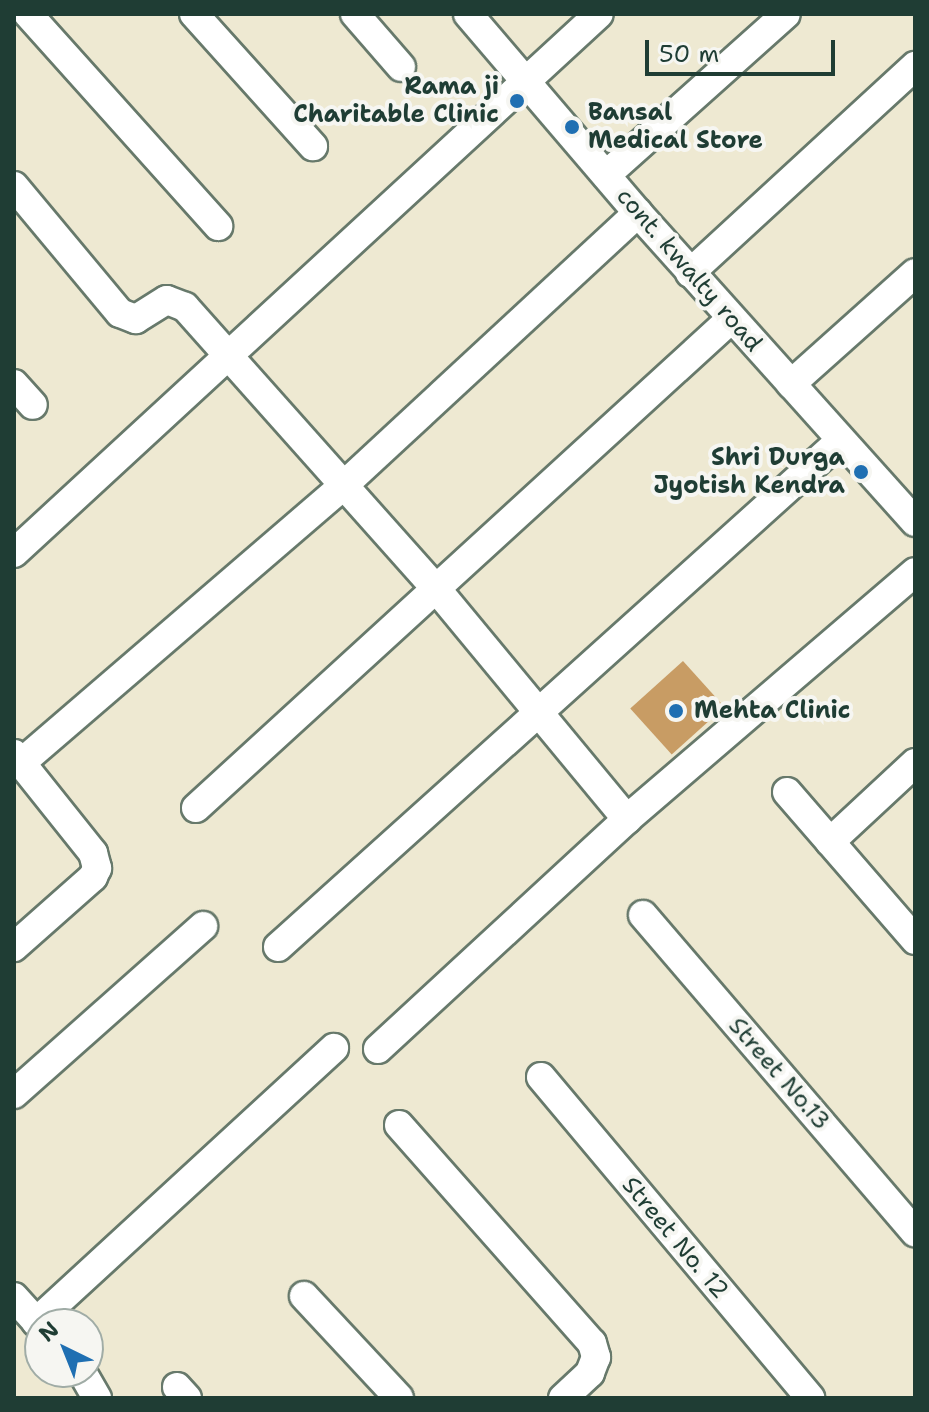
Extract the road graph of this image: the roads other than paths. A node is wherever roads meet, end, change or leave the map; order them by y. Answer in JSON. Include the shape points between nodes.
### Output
{"nodes":[{"id":1,"x":28,"y":14,"type":"edge"},
{"id":2,"x":194,"y":14,"type":"edge"},
{"id":3,"x":355,"y":14,"type":"edge"},
{"id":4,"x":468,"y":14,"type":"edge"},
{"id":5,"x":599,"y":14,"type":"edge"},
{"id":6,"x":786,"y":14,"type":"edge"},
{"id":7,"x":915,"y":66,"type":"edge"},
{"id":8,"x":401,"y":67,"type":"dead end"},
{"id":9,"x":527,"y":79,"type":"junction"},
{"id":10,"x":313,"y":146,"type":"dead end"},
{"id":11,"x":606,"y":175,"type":"junction"},
{"id":12,"x":14,"y":186,"type":"edge"},
{"id":13,"x":638,"y":213,"type":"junction"},
{"id":14,"x":218,"y":226,"type":"dead end"},
{"id":15,"x":690,"y":273,"type":"junction"},
{"id":16,"x":915,"y":273,"type":"edge"},
{"id":17,"x":731,"y":319,"type":"junction"},
{"id":18,"x":226,"y":358,"type":"junction"},
{"id":19,"x":791,"y":384,"type":"junction"},
{"id":20,"x":840,"y":441,"type":"junction"},
{"id":21,"x":343,"y":486,"type":"junction"},
{"id":22,"x":915,"y":522,"type":"edge"},
{"id":23,"x":14,"y":553,"type":"edge"},
{"id":24,"x":915,"y":572,"type":"edge"},
{"id":25,"x":434,"y":586,"type":"junction"},
{"id":26,"x":539,"y":712,"type":"junction"},
{"id":27,"x":18,"y":759,"type":"edge"},
{"id":28,"x":915,"y":763,"type":"edge"},
{"id":29,"x":787,"y":792,"type":"dead end"},
{"id":30,"x":196,"y":808,"type":"dead end"},
{"id":31,"x":627,"y":819,"type":"junction"},
{"id":32,"x":830,"y":842,"type":"junction"},
{"id":33,"x":643,"y":915,"type":"dead end"},
{"id":34,"x":203,"y":926,"type":"dead end"},
{"id":35,"x":915,"y":940,"type":"edge"},
{"id":36,"x":16,"y":941,"type":"edge"},
{"id":37,"x":278,"y":947,"type":"dead end"},
{"id":38,"x":334,"y":1048,"type":"dead end"},
{"id":39,"x":378,"y":1049,"type":"dead end"},
{"id":40,"x":541,"y":1077,"type":"dead end"},
{"id":41,"x":14,"y":1094,"type":"edge"},
{"id":42,"x":399,"y":1125,"type":"dead end"},
{"id":43,"x":915,"y":1232,"type":"edge"},
{"id":44,"x":304,"y":1296,"type":"dead end"},
{"id":45,"x":55,"y":1308,"type":"edge"},
{"id":46,"x":399,"y":1398,"type":"edge"},
{"id":47,"x":563,"y":1398,"type":"edge"},
{"id":48,"x":810,"y":1398,"type":"edge"}],
"edges":[{"from":1,"to":14,"type":"street"},
{"from":2,"to":10,"type":"street"},
{"from":3,"to":8,"type":"street"},
{"from":4,"to":9,"type":"street","name":"cont. kwalty road"},
{"from":5,"to":9,"type":"street"},
{"from":6,"to":11,"type":"street"},
{"from":7,"to":15,"type":"street"},
{"from":9,"to":11,"type":"street","name":"cont. kwalty road"},
{"from":9,"to":18,"type":"street"},
{"from":11,"to":13,"type":"street","name":"cont. kwalty road"},
{"from":12,"to":18,"type":"street","via":[[120,313],[136,319],[162,302],[175,301]]},
{"from":13,"to":15,"type":"street","name":"cont. kwalty road"},
{"from":13,"to":21,"type":"street"},
{"from":15,"to":17,"type":"street","name":"cont. kwalty road"},
{"from":16,"to":19,"type":"street"},
{"from":17,"to":19,"type":"street","name":"cont. kwalty road"},
{"from":17,"to":25,"type":"street"},
{"from":18,"to":21,"type":"street"},
{"from":18,"to":23,"type":"street"},
{"from":19,"to":20,"type":"street","name":"cont. kwalty road"},
{"from":20,"to":22,"type":"street","name":"cont. kwalty road"},
{"from":20,"to":26,"type":"street"},
{"from":21,"to":25,"type":"street"},
{"from":21,"to":27,"type":"street"},
{"from":24,"to":31,"type":"street"},
{"from":25,"to":26,"type":"street"},
{"from":25,"to":30,"type":"street"},
{"from":26,"to":31,"type":"street"},
{"from":26,"to":37,"type":"street"},
{"from":27,"to":36,"type":"street","via":[[93,853],[97,868],[93,877]]},
{"from":28,"to":32,"type":"street"},
{"from":29,"to":32,"type":"street"},
{"from":31,"to":39,"type":"street"},
{"from":32,"to":35,"type":"street"},
{"from":33,"to":43,"type":"street","name":"Street No.13"},
{"from":34,"to":41,"type":"street"},
{"from":38,"to":45,"type":"street"},
{"from":40,"to":48,"type":"street","name":"Street No. 12"},
{"from":42,"to":47,"type":"street","via":[[592,1343],[596,1357],[590,1373]]},
{"from":44,"to":46,"type":"street"}]}
